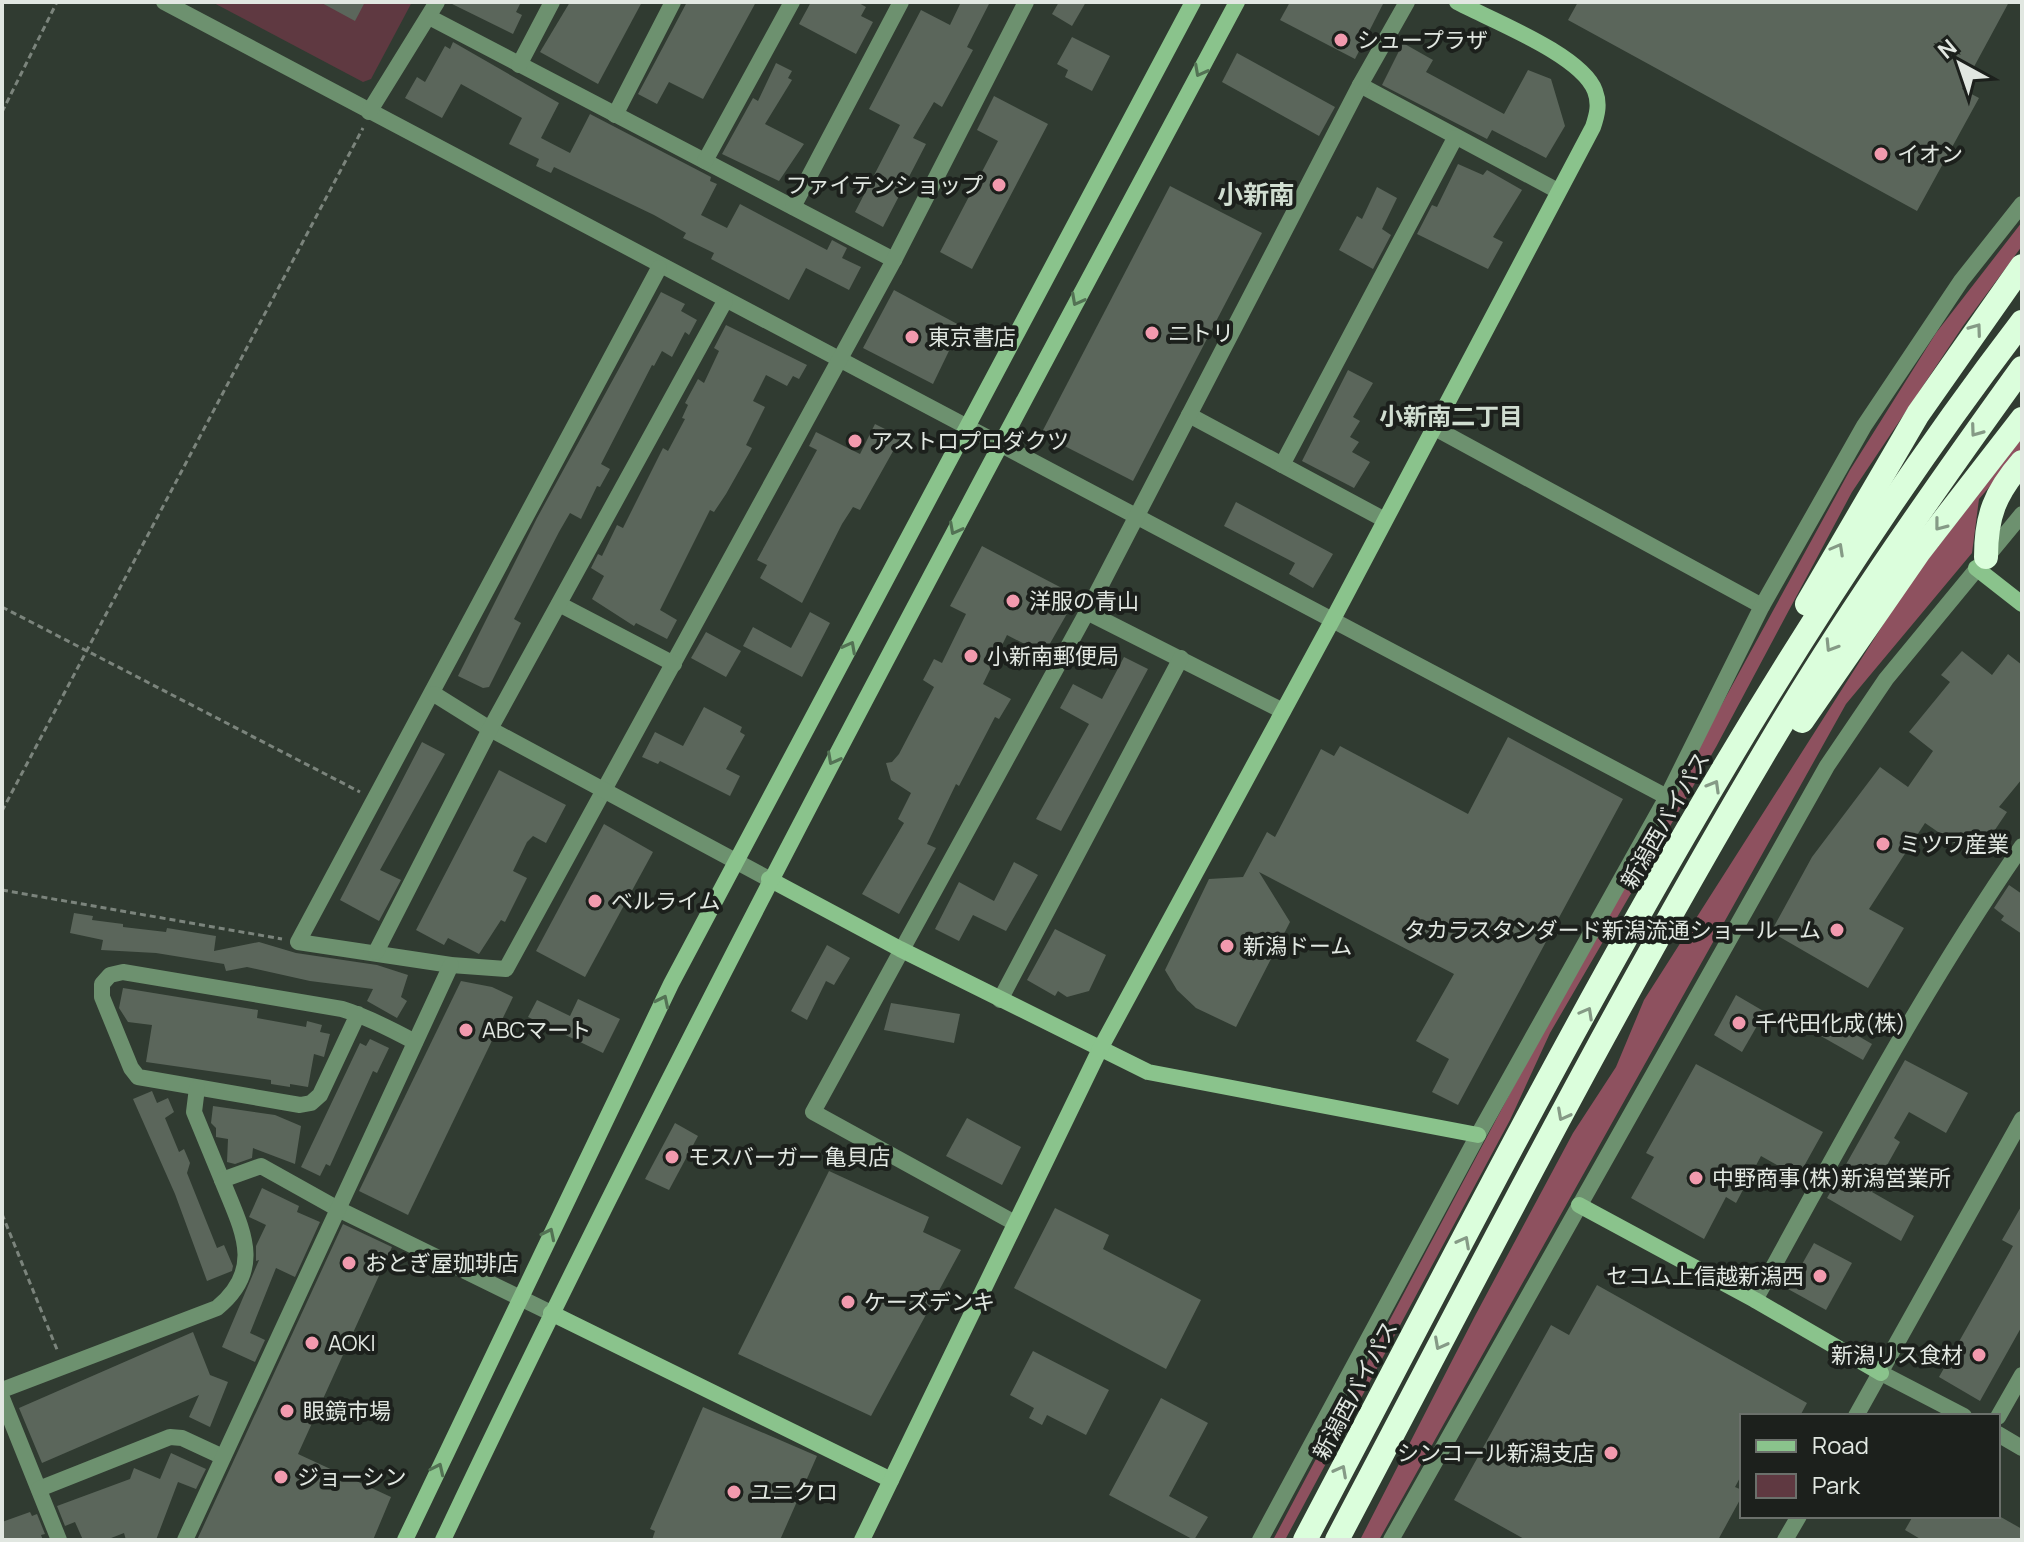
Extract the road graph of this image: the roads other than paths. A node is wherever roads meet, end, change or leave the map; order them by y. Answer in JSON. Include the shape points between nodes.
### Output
{"nodes":[{"id":1,"x":164,"y":2,"type":"edge"},
{"id":2,"x":552,"y":2,"type":"edge"},
{"id":3,"x":673,"y":2,"type":"edge"},
{"id":4,"x":792,"y":2,"type":"edge"},
{"id":5,"x":901,"y":2,"type":"edge"},
{"id":6,"x":1026,"y":2,"type":"edge"},
{"id":7,"x":1193,"y":2,"type":"edge"},
{"id":8,"x":1237,"y":2,"type":"edge"},
{"id":9,"x":1407,"y":2,"type":"edge"},
{"id":10,"x":1457,"y":2,"type":"edge"},
{"id":11,"x":433,"y":10,"type":"edge"},
{"id":12,"x":519,"y":65,"type":"junction"},
{"id":13,"x":1360,"y":85,"type":"junction"},
{"id":14,"x":369,"y":112,"type":"junction"},
{"id":15,"x":615,"y":115,"type":"junction"},
{"id":16,"x":1455,"y":138,"type":"junction"},
{"id":17,"x":705,"y":161,"type":"junction"},
{"id":18,"x":1558,"y":191,"type":"junction"},
{"id":19,"x":2022,"y":204,"type":"edge"},
{"id":20,"x":793,"y":207,"type":"junction"},
{"id":21,"x":894,"y":260,"type":"junction"},
{"id":22,"x":2022,"y":266,"type":"edge"},
{"id":23,"x":659,"y":268,"type":"junction"},
{"id":24,"x":725,"y":301,"type":"junction"},
{"id":25,"x":2022,"y":322,"type":"edge"},
{"id":26,"x":838,"y":360,"type":"junction"},
{"id":27,"x":2022,"y":368,"type":"edge"},
{"id":28,"x":1189,"y":415,"type":"junction"},
{"id":29,"x":2022,"y":419,"type":"edge"},
{"id":30,"x":968,"y":427,"type":"junction"},
{"id":31,"x":1433,"y":427,"type":"junction"},
{"id":32,"x":1000,"y":444,"type":"junction"},
{"id":33,"x":2022,"y":462,"type":"edge"},
{"id":34,"x":1282,"y":465,"type":"junction"},
{"id":35,"x":2022,"y":514,"type":"edge"},
{"id":36,"x":1136,"y":516,"type":"junction"},
{"id":37,"x":1383,"y":519,"type":"junction"},
{"id":38,"x":1981,"y":562,"type":"junction"},
{"id":39,"x":559,"y":604,"type":"junction"},
{"id":40,"x":2022,"y":604,"type":"edge"},
{"id":41,"x":1762,"y":606,"type":"junction"},
{"id":42,"x":1087,"y":612,"type":"junction"},
{"id":43,"x":1332,"y":621,"type":"junction"},
{"id":44,"x":1181,"y":658,"type":"junction"},
{"id":45,"x":674,"y":664,"type":"junction"},
{"id":46,"x":434,"y":694,"type":"junction"},
{"id":47,"x":1283,"y":711,"type":"junction"},
{"id":48,"x":1753,"y":719,"type":"junction"},
{"id":49,"x":490,"y":729,"type":"junction"},
{"id":50,"x":603,"y":790,"type":"junction"},
{"id":51,"x":1667,"y":797,"type":"junction"},
{"id":52,"x":2022,"y":846,"type":"edge"},
{"id":53,"x":736,"y":862,"type":"junction"},
{"id":54,"x":769,"y":879,"type":"junction"},
{"id":55,"x":1691,"y":882,"type":"junction"},
{"id":56,"x":900,"y":949,"type":"junction"},
{"id":57,"x":376,"y":952,"type":"junction"},
{"id":58,"x":451,"y":965,"type":"junction"},
{"id":59,"x":1000,"y":1000,"type":"junction"},
{"id":60,"x":358,"y":1014,"type":"junction"},
{"id":61,"x":415,"y":1042,"type":"junction"},
{"id":62,"x":1100,"y":1049,"type":"junction"},
{"id":63,"x":197,"y":1088,"type":"junction"},
{"id":64,"x":2022,"y":1119,"type":"edge"},
{"id":65,"x":1478,"y":1135,"type":"junction"},
{"id":66,"x":222,"y":1180,"type":"junction"},
{"id":67,"x":1579,"y":1205,"type":"junction"},
{"id":68,"x":338,"y":1209,"type":"junction"},
{"id":69,"x":1013,"y":1222,"type":"junction"},
{"id":70,"x":519,"y":1297,"type":"junction"},
{"id":71,"x":1755,"y":1300,"type":"junction"},
{"id":72,"x":551,"y":1313,"type":"junction"},
{"id":73,"x":1881,"y":1373,"type":"junction"},
{"id":74,"x":2022,"y":1375,"type":"edge"},
{"id":75,"x":2,"y":1390,"type":"edge"},
{"id":76,"x":2,"y":1398,"type":"edge"},
{"id":77,"x":1857,"y":1414,"type":"edge"},
{"id":78,"x":1960,"y":1414,"type":"edge"},
{"id":79,"x":2000,"y":1414,"type":"edge"},
{"id":80,"x":2000,"y":1435,"type":"edge"},
{"id":81,"x":2022,"y":1448,"type":"edge"},
{"id":82,"x":223,"y":1457,"type":"junction"},
{"id":83,"x":891,"y":1480,"type":"junction"},
{"id":84,"x":39,"y":1489,"type":"junction"},
{"id":85,"x":1798,"y":1518,"type":"edge"},
{"id":86,"x":59,"y":1540,"type":"edge"},
{"id":87,"x":185,"y":1540,"type":"edge"},
{"id":88,"x":405,"y":1540,"type":"edge"},
{"id":89,"x":443,"y":1540,"type":"edge"},
{"id":90,"x":862,"y":1540,"type":"edge"},
{"id":91,"x":1260,"y":1540,"type":"edge"},
{"id":92,"x":1305,"y":1540,"type":"edge"},
{"id":93,"x":1337,"y":1540,"type":"edge"},
{"id":94,"x":1391,"y":1540,"type":"edge"},
{"id":95,"x":1785,"y":1540,"type":"edge"}],
"edges":[{"from":1,"to":14,"type":"street"},
{"from":2,"to":12,"type":"street"},
{"from":3,"to":15,"type":"street"},
{"from":4,"to":17,"type":"street"},
{"from":5,"to":20,"type":"street"},
{"from":6,"to":21,"type":"street"},
{"from":7,"to":30,"type":"street"},
{"from":8,"to":32,"type":"street","one_way":true},
{"from":9,"to":13,"type":"street"},
{"from":10,"to":18,"type":"street","via":[[1571,62],[1595,90],[1593,127]]},
{"from":11,"to":12,"type":"street"},
{"from":11,"to":14,"type":"street"},
{"from":12,"to":15,"type":"street"},
{"from":13,"to":16,"type":"street"},
{"from":13,"to":28,"type":"street"},
{"from":14,"to":23,"type":"street"},
{"from":15,"to":17,"type":"street"},
{"from":16,"to":18,"type":"street"},
{"from":16,"to":34,"type":"street"},
{"from":17,"to":20,"type":"street"},
{"from":18,"to":31,"type":"street"},
{"from":19,"to":41,"type":"street","via":[[1913,349]]},
{"from":20,"to":21,"type":"street"},
{"from":21,"to":26,"type":"street"},
{"from":48,"to":22,"type":"highway","one_way":true,"via":[[1812,594],[1864,502],[1926,402]]},
{"from":23,"to":24,"type":"street"},
{"from":23,"to":46,"type":"street"},
{"from":24,"to":26,"type":"street"},
{"from":24,"to":39,"type":"street"},
{"from":25,"to":48,"type":"highway","name":"新潟西バイパス","via":[[1889,508]]},
{"from":26,"to":30,"type":"street"},
{"from":26,"to":45,"type":"street"},
{"from":27,"to":55,"type":"highway","one_way":true,"via":[[1857,605]]},
{"from":28,"to":34,"type":"street"},
{"from":28,"to":36,"type":"street"},
{"from":29,"to":55,"type":"highway","one_way":true,"via":[[1919,552]]},
{"from":30,"to":32,"type":"street"},
{"from":53,"to":30,"type":"street","one_way":true},
{"from":31,"to":37,"type":"street"},
{"from":31,"to":41,"type":"street"},
{"from":32,"to":36,"type":"street"},
{"from":32,"to":54,"type":"street","one_way":true},
{"from":33,"to":38,"type":"highway","via":[[1993,501]]},
{"from":34,"to":37,"type":"street"},
{"from":35,"to":38,"type":"street"},
{"from":36,"to":42,"type":"street"},
{"from":36,"to":43,"type":"street"},
{"from":37,"to":43,"type":"street"},
{"from":38,"to":40,"type":"street"},
{"from":38,"to":67,"type":"street","via":[[1886,679],[1827,766]]},
{"from":39,"to":45,"type":"street"},
{"from":39,"to":49,"type":"street"},
{"from":41,"to":51,"type":"street"},
{"from":42,"to":44,"type":"street"},
{"from":42,"to":56,"type":"street"},
{"from":43,"to":47,"type":"street"},
{"from":43,"to":51,"type":"street"},
{"from":44,"to":47,"type":"street"},
{"from":44,"to":59,"type":"street"},
{"from":45,"to":50,"type":"street"},
{"from":46,"to":49,"type":"street"},
{"from":46,"to":57,"type":"street","via":[[298,942]]},
{"from":47,"to":62,"type":"street"},
{"from":92,"to":48,"type":"highway","name":"新潟西バイパス","one_way":true,"via":[[1576,1032]]},
{"from":49,"to":50,"type":"street"},
{"from":49,"to":57,"type":"street"},
{"from":50,"to":53,"type":"street"},
{"from":50,"to":58,"type":"street","via":[[506,969]]},
{"from":51,"to":65,"type":"street"},
{"from":52,"to":71,"type":"street","via":[[1899,1039]]},
{"from":53,"to":54,"type":"street"},
{"from":70,"to":53,"type":"street","one_way":true},
{"from":54,"to":56,"type":"street"},
{"from":54,"to":72,"type":"street"},
{"from":55,"to":93,"type":"highway","one_way":true},
{"from":56,"to":59,"type":"street"},
{"from":56,"to":69,"type":"street","via":[[813,1112]]},
{"from":57,"to":58,"type":"street"},
{"from":58,"to":61,"type":"street"},
{"from":59,"to":62,"type":"street"},
{"from":60,"to":61,"type":"street"},
{"from":60,"to":63,"type":"street","via":[[320,1095],[311,1103]]},
{"from":60,"to":63,"type":"street","via":[[123,972],[110,975],[102,984],[102,997],[131,1068],[138,1077]]},
{"from":61,"to":68,"type":"street"},
{"from":62,"to":65,"type":"street","via":[[1148,1072]]},
{"from":62,"to":69,"type":"street"},
{"from":63,"to":66,"type":"street","via":[[194,1112]]},
{"from":64,"to":73,"type":"street"},
{"from":65,"to":91,"type":"street"},
{"from":66,"to":68,"type":"street","via":[[261,1166]]},
{"from":66,"to":75,"type":"street","via":[[246,1243],[247,1263],[230,1297],[217,1308]]},
{"from":67,"to":71,"type":"street"},
{"from":67,"to":94,"type":"street"},
{"from":68,"to":70,"type":"street"},
{"from":68,"to":82,"type":"street"},
{"from":69,"to":83,"type":"street"},
{"from":70,"to":72,"type":"street"},
{"from":88,"to":70,"type":"street","one_way":true},
{"from":71,"to":73,"type":"street"},
{"from":72,"to":83,"type":"street"},
{"from":72,"to":89,"type":"street"},
{"from":73,"to":77,"type":"street"},
{"from":73,"to":78,"type":"street"},
{"from":74,"to":79,"type":"street"},
{"from":76,"to":84,"type":"street"},
{"from":80,"to":81,"type":"street"},
{"from":82,"to":84,"type":"street","via":[[170,1437]]},
{"from":82,"to":87,"type":"street"},
{"from":83,"to":90,"type":"street"},
{"from":84,"to":86,"type":"street"},
{"from":85,"to":95,"type":"street"}]}
